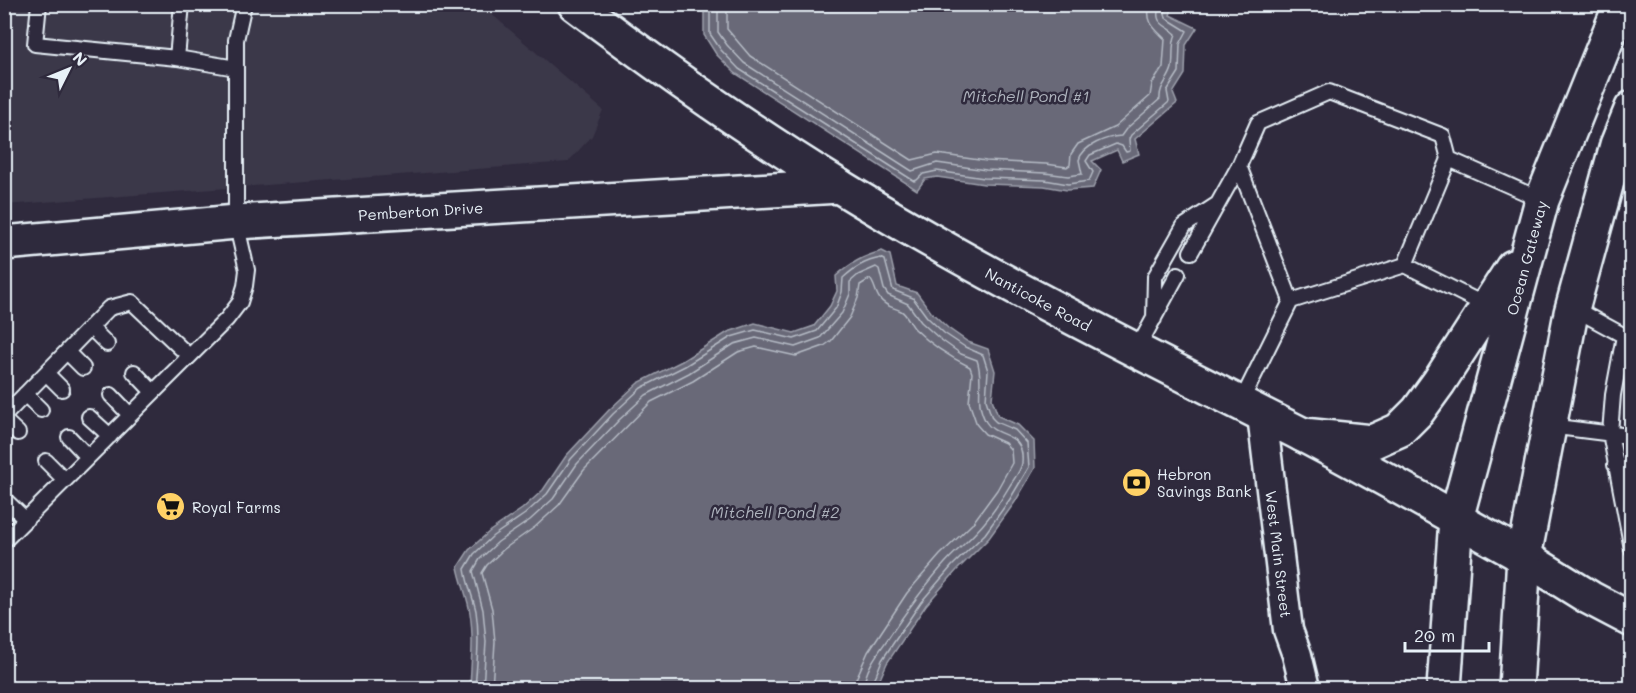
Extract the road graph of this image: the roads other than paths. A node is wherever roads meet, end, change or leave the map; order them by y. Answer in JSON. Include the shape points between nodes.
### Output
{"nodes":[{"id":1,"x":39,"y":4,"type":"edge"},
{"id":2,"x":182,"y":4,"type":"edge"},
{"id":3,"x":244,"y":4,"type":"edge"},
{"id":4,"x":575,"y":4,"type":"edge"},
{"id":5,"x":1622,"y":4,"type":"edge"},
{"id":6,"x":1632,"y":9,"type":"edge"},
{"id":7,"x":177,"y":58,"type":"junction"},
{"id":8,"x":236,"y":68,"type":"junction"},
{"id":9,"x":1632,"y":108,"type":"edge"},
{"id":10,"x":1624,"y":149,"type":"edge"},
{"id":11,"x":1449,"y":159,"type":"junction"},
{"id":12,"x":1239,"y":166,"type":"junction"},
{"id":13,"x":839,"y":186,"type":"junction"},
{"id":14,"x":1542,"y":200,"type":"junction"},
{"id":15,"x":1218,"y":204,"type":"junction"},
{"id":16,"x":236,"y":222,"type":"junction"},
{"id":17,"x":1534,"y":232,"type":"junction"},
{"id":18,"x":4,"y":243,"type":"edge"},
{"id":19,"x":1191,"y":252,"type":"dead end"},
{"id":20,"x":1405,"y":266,"type":"junction"},
{"id":21,"x":1178,"y":274,"type":"dead end"},
{"id":22,"x":1291,"y":301,"type":"junction"},
{"id":23,"x":1489,"y":306,"type":"junction"},
{"id":24,"x":1572,"y":308,"type":"junction"},
{"id":25,"x":1154,"y":318,"type":"junction"},
{"id":26,"x":90,"y":327,"type":"junction"},
{"id":27,"x":1628,"y":338,"type":"edge"},
{"id":28,"x":107,"y":344,"type":"dead end"},
{"id":29,"x":1136,"y":351,"type":"junction"},
{"id":30,"x":67,"y":352,"type":"junction"},
{"id":31,"x":189,"y":356,"type":"junction"},
{"id":32,"x":83,"y":368,"type":"dead end"},
{"id":33,"x":134,"y":372,"type":"dead end"},
{"id":34,"x":45,"y":374,"type":"junction"},
{"id":35,"x":62,"y":389,"type":"dead end"},
{"id":36,"x":153,"y":392,"type":"junction"},
{"id":37,"x":25,"y":394,"type":"junction"},
{"id":38,"x":111,"y":395,"type":"dead end"},
{"id":39,"x":41,"y":410,"type":"dead end"},
{"id":40,"x":1251,"y":410,"type":"junction"},
{"id":41,"x":130,"y":415,"type":"junction"},
{"id":42,"x":89,"y":417,"type":"dead end"},
{"id":43,"x":4,"y":418,"type":"edge"},
{"id":44,"x":1549,"y":426,"type":"junction"},
{"id":45,"x":1610,"y":433,"type":"junction"},
{"id":46,"x":18,"y":434,"type":"dead end"},
{"id":47,"x":1303,"y":435,"type":"junction"},
{"id":48,"x":1629,"y":435,"type":"dead end"},
{"id":49,"x":110,"y":436,"type":"junction"},
{"id":50,"x":69,"y":437,"type":"dead end"},
{"id":51,"x":88,"y":457,"type":"junction"},
{"id":52,"x":45,"y":461,"type":"dead end"},
{"id":53,"x":1615,"y":465,"type":"junction"},
{"id":54,"x":1631,"y":467,"type":"edge"},
{"id":55,"x":65,"y":480,"type":"junction"},
{"id":56,"x":4,"y":499,"type":"edge"},
{"id":57,"x":1626,"y":500,"type":"edge"},
{"id":58,"x":1456,"y":519,"type":"junction"},
{"id":59,"x":26,"y":520,"type":"junction"},
{"id":60,"x":4,"y":541,"type":"edge"},
{"id":61,"x":1632,"y":549,"type":"edge"},
{"id":62,"x":1524,"y":557,"type":"junction"},
{"id":63,"x":1632,"y":620,"type":"edge"},
{"id":64,"x":1305,"y":688,"type":"edge"},
{"id":65,"x":1444,"y":688,"type":"edge"},
{"id":66,"x":1516,"y":688,"type":"edge"}],
"edges":[{"from":1,"to":7,"type":"lane","via":[[35,44]]},
{"from":2,"to":7,"type":"lane"},
{"from":3,"to":8,"type":"lane","via":[[236,40]]},
{"from":4,"to":13,"type":"main road","name":"Nanticoke Road","via":[[663,70]]},
{"from":5,"to":6,"type":"street"},
{"from":5,"to":14,"type":"main road","name":"Ocean Gateway"},
{"from":7,"to":8,"type":"lane"},
{"from":8,"to":16,"type":"lane"},
{"from":9,"to":10,"type":"main road"},
{"from":10,"to":24,"type":"main road"},
{"from":11,"to":12,"type":"lane","via":[[1443,136],[1329,92],[1258,123]]},
{"from":11,"to":14,"type":"lane"},
{"from":11,"to":20,"type":"lane"},
{"from":12,"to":15,"type":"lane"},
{"from":12,"to":22,"type":"lane"},
{"from":13,"to":16,"type":"main road","name":"Pemberton Drive"},
{"from":13,"to":29,"type":"main road","name":"Nanticoke Road"},
{"from":14,"to":17,"type":"main road","name":"Ocean Gateway"},
{"from":15,"to":19,"type":"lane"},
{"from":15,"to":25,"type":"lane","via":[[1184,226],[1178,236],[1155,277]]},
{"from":16,"to":18,"type":"main road","name":"Pemberton Drive"},
{"from":16,"to":31,"type":"lane","via":[[247,270],[240,302]]},
{"from":17,"to":23,"type":"main road"},
{"from":17,"to":58,"type":"main road","name":"Ocean Gateway"},
{"from":20,"to":22,"type":"lane"},
{"from":20,"to":23,"type":"lane"},
{"from":21,"to":25,"type":"lane"},
{"from":22,"to":40,"type":"lane"},
{"from":23,"to":47,"type":"main road","via":[[1418,411],[1399,430],[1372,442]]},
{"from":24,"to":27,"type":"lane"},
{"from":24,"to":44,"type":"main road"},
{"from":25,"to":29,"type":"lane"},
{"from":26,"to":28,"type":"lane"},
{"from":26,"to":30,"type":"lane"},
{"from":26,"to":31,"type":"lane","via":[[109,308],[132,302]]},
{"from":27,"to":45,"type":"lane"},
{"from":29,"to":40,"type":"main road","name":"Nanticoke Road"},
{"from":30,"to":32,"type":"lane"},
{"from":30,"to":34,"type":"lane"},
{"from":31,"to":36,"type":"lane"},
{"from":33,"to":36,"type":"lane"},
{"from":34,"to":35,"type":"lane"},
{"from":34,"to":37,"type":"lane"},
{"from":36,"to":41,"type":"lane"},
{"from":37,"to":39,"type":"lane"},
{"from":37,"to":43,"type":"lane"},
{"from":38,"to":41,"type":"lane"},
{"from":40,"to":47,"type":"main road","name":"Nanticoke Road"},
{"from":40,"to":64,"type":"street","name":"West Main Street","via":[[1288,630]]},
{"from":41,"to":49,"type":"lane"},
{"from":42,"to":49,"type":"lane"},
{"from":43,"to":46,"type":"lane"},
{"from":44,"to":45,"type":"lane"},
{"from":44,"to":62,"type":"main road"},
{"from":45,"to":48,"type":"lane"},
{"from":45,"to":53,"type":"lane"},
{"from":47,"to":58,"type":"main road","name":"Nanticoke Road"},
{"from":49,"to":51,"type":"lane"},
{"from":50,"to":51,"type":"lane"},
{"from":51,"to":55,"type":"lane"},
{"from":52,"to":55,"type":"lane"},
{"from":53,"to":54,"type":"lane"},
{"from":53,"to":57,"type":"lane"},
{"from":55,"to":59,"type":"lane"},
{"from":56,"to":59,"type":"lane"},
{"from":57,"to":61,"type":"lane"},
{"from":58,"to":62,"type":"main road","name":"Nanticoke Road"},
{"from":58,"to":65,"type":"main road","name":"Ocean Gateway"},
{"from":59,"to":60,"type":"lane"},
{"from":62,"to":63,"type":"main road","name":"Nanticoke Road"},
{"from":62,"to":66,"type":"main road"}]}
